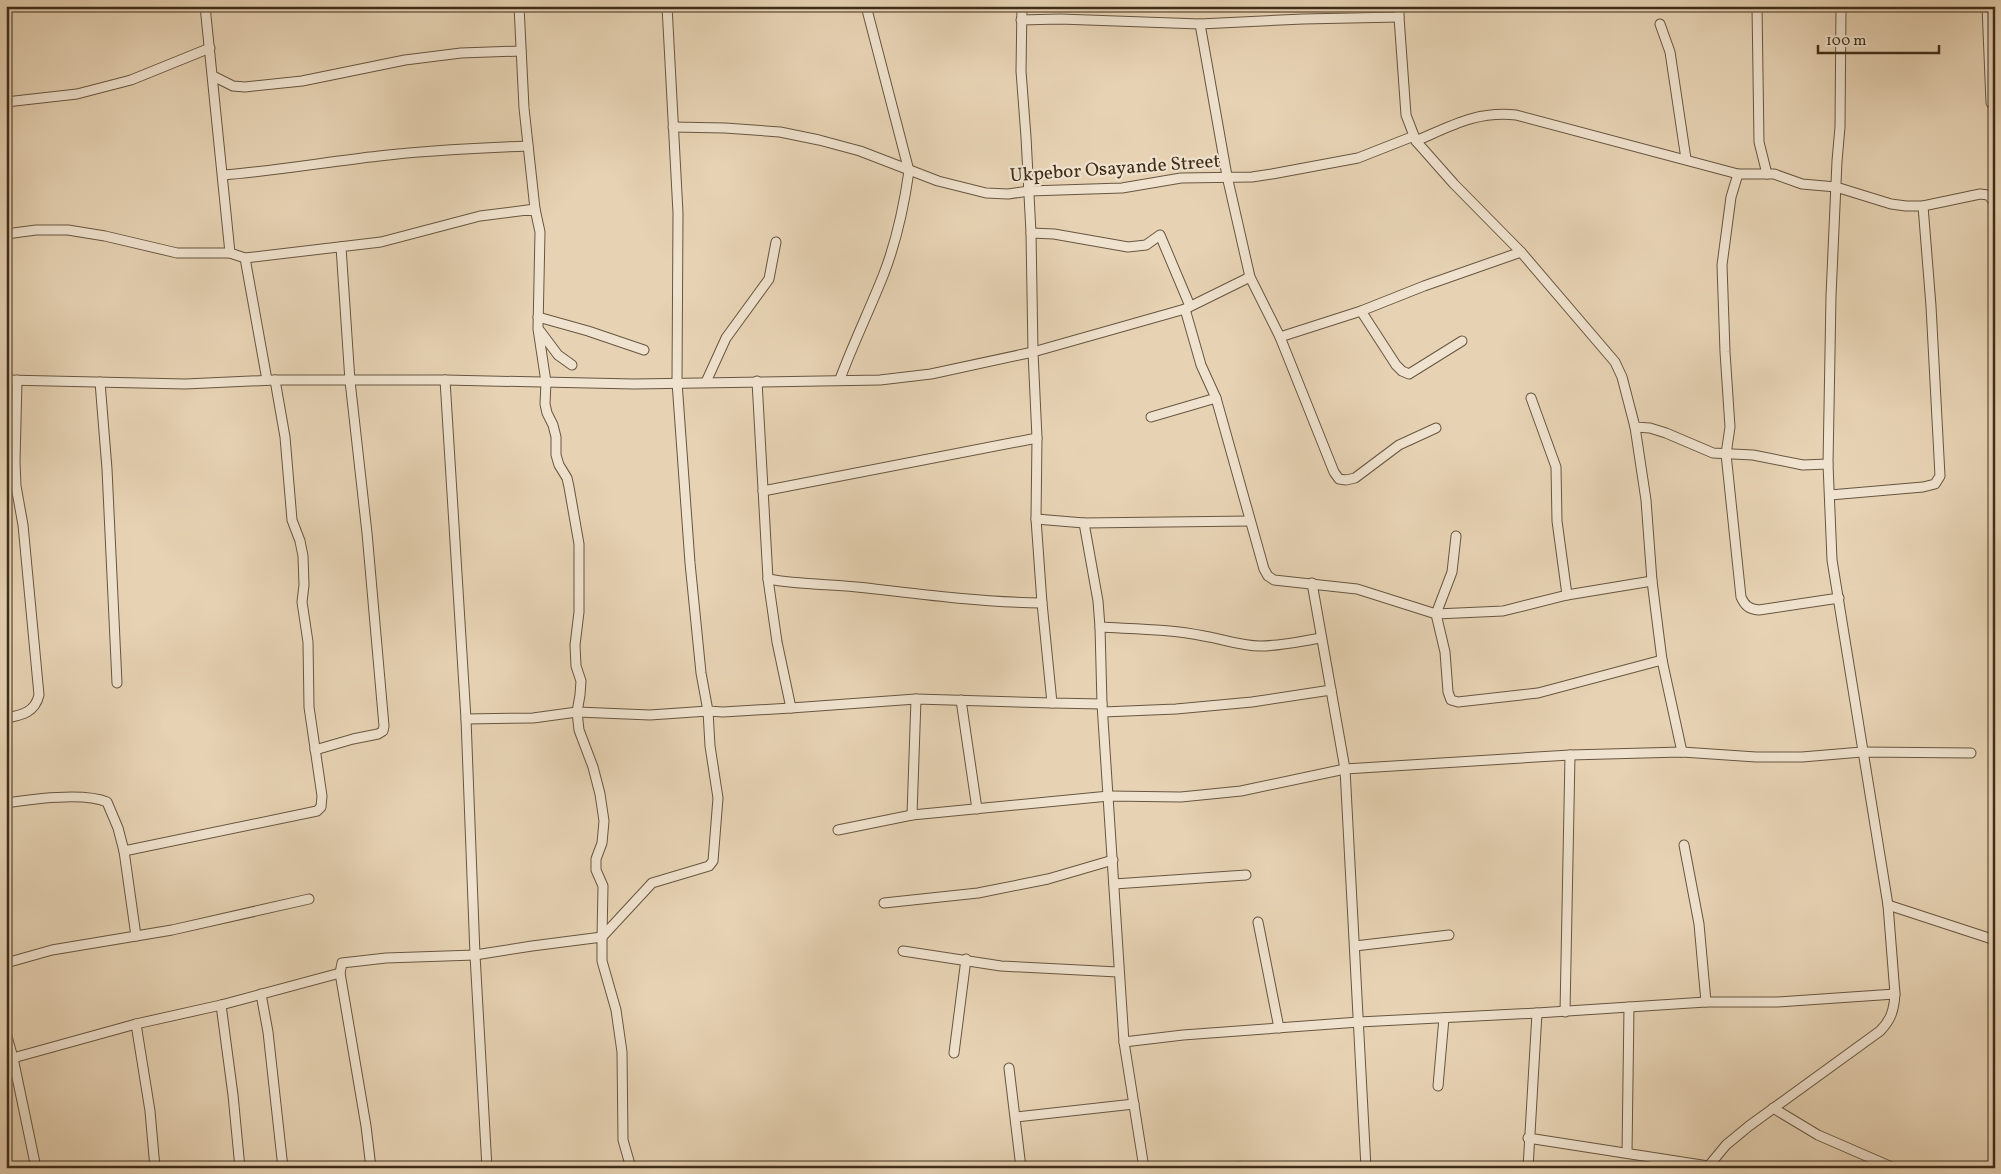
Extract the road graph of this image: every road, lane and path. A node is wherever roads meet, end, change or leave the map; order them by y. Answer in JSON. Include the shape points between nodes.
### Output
{"nodes":[{"id":1,"x":205,"y":6,"type":"edge"},
{"id":2,"x":519,"y":6,"type":"edge"},
{"id":3,"x":667,"y":6,"type":"edge"},
{"id":4,"x":866,"y":6,"type":"edge"},
{"id":5,"x":1022,"y":6,"type":"edge"},
{"id":6,"x":1398,"y":6,"type":"edge"},
{"id":7,"x":1757,"y":6,"type":"edge"},
{"id":8,"x":1841,"y":6,"type":"edge"},
{"id":9,"x":1987,"y":6,"type":"edge"},
{"id":10,"x":1399,"y":16,"type":"junction"},
{"id":11,"x":1021,"y":20,"type":"junction"},
{"id":12,"x":1200,"y":24,"type":"junction"},
{"id":13,"x":1660,"y":24,"type":"dead end"},
{"id":14,"x":210,"y":48,"type":"junction"},
{"id":15,"x":521,"y":51,"type":"junction"},
{"id":16,"x":213,"y":76,"type":"junction"},
{"id":17,"x":6,"y":102,"type":"edge"},
{"id":18,"x":1991,"y":103,"type":"dead end"},
{"id":19,"x":673,"y":127,"type":"junction"},
{"id":20,"x":1415,"y":138,"type":"junction"},
{"id":21,"x":528,"y":146,"type":"junction"},
{"id":22,"x":1686,"y":159,"type":"junction"},
{"id":23,"x":909,"y":171,"type":"junction"},
{"id":24,"x":1738,"y":174,"type":"junction"},
{"id":25,"x":1767,"y":174,"type":"junction"},
{"id":26,"x":222,"y":175,"type":"junction"},
{"id":27,"x":1227,"y":176,"type":"junction"},
{"id":28,"x":1836,"y":187,"type":"junction"},
{"id":29,"x":1029,"y":191,"type":"junction"},
{"id":30,"x":1995,"y":203,"type":"edge"},
{"id":31,"x":1923,"y":206,"type":"junction"},
{"id":32,"x":536,"y":209,"type":"junction"},
{"id":33,"x":1031,"y":233,"type":"junction"},
{"id":34,"x":6,"y":234,"type":"edge"},
{"id":35,"x":776,"y":242,"type":"dead end"},
{"id":36,"x":341,"y":247,"type":"junction"},
{"id":37,"x":1522,"y":252,"type":"junction"},
{"id":38,"x":230,"y":253,"type":"junction"},
{"id":39,"x":245,"y":258,"type":"junction"},
{"id":40,"x":1250,"y":277,"type":"junction"},
{"id":41,"x":1188,"y":308,"type":"junction"},
{"id":42,"x":1361,"y":312,"type":"junction"},
{"id":43,"x":538,"y":317,"type":"junction"},
{"id":44,"x":538,"y":329,"type":"junction"},
{"id":45,"x":1280,"y":337,"type":"junction"},
{"id":46,"x":1462,"y":341,"type":"dead end"},
{"id":47,"x":644,"y":350,"type":"dead end"},
{"id":48,"x":1032,"y":352,"type":"junction"},
{"id":49,"x":572,"y":365,"type":"dead end"},
{"id":50,"x":840,"y":379,"type":"junction"},
{"id":51,"x":6,"y":380,"type":"edge"},
{"id":52,"x":17,"y":380,"type":"junction"},
{"id":53,"x":271,"y":380,"type":"junction"},
{"id":54,"x":445,"y":380,"type":"junction"},
{"id":55,"x":350,"y":381,"type":"junction"},
{"id":56,"x":757,"y":381,"type":"junction"},
{"id":57,"x":100,"y":382,"type":"junction"},
{"id":58,"x":546,"y":382,"type":"junction"},
{"id":59,"x":678,"y":382,"type":"junction"},
{"id":60,"x":706,"y":382,"type":"junction"},
{"id":61,"x":1216,"y":398,"type":"junction"},
{"id":62,"x":1531,"y":398,"type":"dead end"},
{"id":63,"x":1151,"y":417,"type":"dead end"},
{"id":64,"x":1635,"y":427,"type":"junction"},
{"id":65,"x":1436,"y":428,"type":"dead end"},
{"id":66,"x":1037,"y":438,"type":"junction"},
{"id":67,"x":1726,"y":454,"type":"junction"},
{"id":68,"x":1828,"y":464,"type":"junction"},
{"id":69,"x":763,"y":491,"type":"junction"},
{"id":70,"x":1830,"y":495,"type":"junction"},
{"id":71,"x":1036,"y":519,"type":"junction"},
{"id":72,"x":1250,"y":521,"type":"junction"},
{"id":73,"x":1084,"y":523,"type":"junction"},
{"id":74,"x":1456,"y":536,"type":"dead end"},
{"id":75,"x":768,"y":579,"type":"junction"},
{"id":76,"x":1652,"y":581,"type":"junction"},
{"id":77,"x":1312,"y":584,"type":"junction"},
{"id":78,"x":1567,"y":595,"type":"junction"},
{"id":79,"x":1839,"y":598,"type":"junction"},
{"id":80,"x":1042,"y":603,"type":"junction"},
{"id":81,"x":1436,"y":614,"type":"junction"},
{"id":82,"x":1100,"y":627,"type":"junction"},
{"id":83,"x":1321,"y":638,"type":"junction"},
{"id":84,"x":1662,"y":660,"type":"junction"},
{"id":85,"x":117,"y":683,"type":"dead end"},
{"id":86,"x":1330,"y":690,"type":"junction"},
{"id":87,"x":916,"y":699,"type":"junction"},
{"id":88,"x":961,"y":700,"type":"junction"},
{"id":89,"x":1052,"y":703,"type":"junction"},
{"id":90,"x":791,"y":708,"type":"junction"},
{"id":91,"x":1102,"y":708,"type":"junction"},
{"id":92,"x":708,"y":711,"type":"junction"},
{"id":93,"x":577,"y":712,"type":"junction"},
{"id":94,"x":6,"y":718,"type":"edge"},
{"id":95,"x":466,"y":719,"type":"junction"},
{"id":96,"x":315,"y":750,"type":"junction"},
{"id":97,"x":1682,"y":752,"type":"junction"},
{"id":98,"x":1862,"y":752,"type":"junction"},
{"id":99,"x":1971,"y":753,"type":"dead end"},
{"id":100,"x":1570,"y":755,"type":"junction"},
{"id":101,"x":1345,"y":769,"type":"junction"},
{"id":102,"x":1109,"y":796,"type":"junction"},
{"id":103,"x":6,"y":803,"type":"edge"},
{"id":104,"x":977,"y":809,"type":"junction"},
{"id":105,"x":912,"y":815,"type":"junction"},
{"id":106,"x":838,"y":830,"type":"dead end"},
{"id":107,"x":1684,"y":845,"type":"dead end"},
{"id":108,"x":124,"y":851,"type":"junction"},
{"id":109,"x":1113,"y":860,"type":"junction"},
{"id":110,"x":1246,"y":875,"type":"dead end"},
{"id":111,"x":1114,"y":884,"type":"junction"},
{"id":112,"x":308,"y":899,"type":"dead end"},
{"id":113,"x":884,"y":903,"type":"dead end"},
{"id":114,"x":1888,"y":905,"type":"junction"},
{"id":115,"x":1258,"y":922,"type":"dead end"},
{"id":116,"x":1448,"y":935,"type":"dead end"},
{"id":117,"x":136,"y":936,"type":"junction"},
{"id":118,"x":602,"y":937,"type":"junction"},
{"id":119,"x":1995,"y":940,"type":"edge"},
{"id":120,"x":1355,"y":946,"type":"junction"},
{"id":121,"x":903,"y":952,"type":"dead end"},
{"id":122,"x":474,"y":955,"type":"junction"},
{"id":123,"x":966,"y":959,"type":"junction"},
{"id":124,"x":6,"y":963,"type":"edge"},
{"id":125,"x":1118,"y":972,"type":"junction"},
{"id":126,"x":340,"y":973,"type":"junction"},
{"id":127,"x":261,"y":994,"type":"junction"},
{"id":128,"x":1895,"y":994,"type":"junction"},
{"id":129,"x":1706,"y":1002,"type":"junction"},
{"id":130,"x":221,"y":1004,"type":"junction"},
{"id":131,"x":1628,"y":1007,"type":"junction"},
{"id":132,"x":1565,"y":1012,"type":"junction"},
{"id":133,"x":1537,"y":1013,"type":"junction"},
{"id":134,"x":1444,"y":1018,"type":"junction"},
{"id":135,"x":1359,"y":1022,"type":"junction"},
{"id":136,"x":136,"y":1024,"type":"junction"},
{"id":137,"x":1279,"y":1028,"type":"junction"},
{"id":138,"x":6,"y":1033,"type":"edge"},
{"id":139,"x":1124,"y":1042,"type":"junction"},
{"id":140,"x":954,"y":1052,"type":"dead end"},
{"id":141,"x":10,"y":1059,"type":"edge"},
{"id":142,"x":1009,"y":1068,"type":"dead end"},
{"id":143,"x":1438,"y":1086,"type":"dead end"},
{"id":144,"x":1134,"y":1104,"type":"junction"},
{"id":145,"x":1773,"y":1108,"type":"junction"},
{"id":146,"x":1016,"y":1117,"type":"junction"},
{"id":147,"x":1528,"y":1138,"type":"junction"},
{"id":148,"x":1626,"y":1153,"type":"junction"},
{"id":149,"x":1708,"y":1167,"type":"edge"},
{"id":150,"x":36,"y":1168,"type":"edge"},
{"id":151,"x":155,"y":1168,"type":"edge"},
{"id":152,"x":240,"y":1168,"type":"edge"},
{"id":153,"x":283,"y":1168,"type":"edge"},
{"id":154,"x":371,"y":1168,"type":"edge"},
{"id":155,"x":487,"y":1168,"type":"edge"},
{"id":156,"x":631,"y":1168,"type":"edge"},
{"id":157,"x":1021,"y":1168,"type":"edge"},
{"id":158,"x":1144,"y":1168,"type":"edge"},
{"id":159,"x":1366,"y":1168,"type":"edge"},
{"id":160,"x":1528,"y":1168,"type":"edge"},
{"id":161,"x":1894,"y":1168,"type":"edge"}],
"edges":[{"from":1,"to":14,"type":"street"},
{"from":2,"to":15,"type":"street"},
{"from":3,"to":19,"type":"street"},
{"from":4,"to":23,"type":"street"},
{"from":5,"to":11,"type":"street"},
{"from":6,"to":10,"type":"street"},
{"from":7,"to":25,"type":"street","via":[[1758,142]]},
{"from":8,"to":28,"type":"street"},
{"from":9,"to":18,"type":"street"},
{"from":10,"to":12,"type":"street"},
{"from":10,"to":20,"type":"street","via":[[1406,115]]},
{"from":11,"to":12,"type":"street"},
{"from":11,"to":29,"type":"street","via":[[1020,71]]},
{"from":12,"to":27,"type":"street"},
{"from":13,"to":22,"type":"street","via":[[1670,52]]},
{"from":14,"to":16,"type":"street"},
{"from":14,"to":17,"type":"street","via":[[131,80],[77,94]]},
{"from":15,"to":16,"type":"street","via":[[461,53],[405,60],[302,81],[245,87],[233,86]]},
{"from":15,"to":21,"type":"street"},
{"from":16,"to":26,"type":"street"},
{"from":19,"to":23,"type":"street","name":"Ukpebor Osayande Street","via":[[780,132],[860,151]]},
{"from":19,"to":59,"type":"street","via":[[678,213]]},
{"from":20,"to":22,"type":"street","name":"Ukpebor Osayande Street","via":[[1480,115],[1498,113]]},
{"from":20,"to":27,"type":"street","name":"Ukpebor Osayande Street","via":[[1358,158],[1252,177]]},
{"from":20,"to":37,"type":"street","via":[[1454,184]]},
{"from":21,"to":26,"type":"street","via":[[415,153]]},
{"from":21,"to":32,"type":"street"},
{"from":22,"to":24,"type":"street","name":"Ukpebor Osayande Street"},
{"from":23,"to":29,"type":"street","name":"Ukpebor Osayande Street","via":[[986,193]]},
{"from":23,"to":50,"type":"street","via":[[884,274]]},
{"from":24,"to":25,"type":"street","name":"Ukpebor Osayande Street"},
{"from":24,"to":67,"type":"street","via":[[1731,196],[1722,265],[1730,427]]},
{"from":25,"to":28,"type":"street","name":"Ukpebor Osayande Street","via":[[1802,184]]},
{"from":26,"to":38,"type":"street"},
{"from":27,"to":29,"type":"street","name":"Ukpebor Osayande Street","via":[[1181,178],[1122,188]]},
{"from":27,"to":40,"type":"street"},
{"from":28,"to":31,"type":"street","name":"Ukpebor Osayande Street","via":[[1891,204]]},
{"from":28,"to":68,"type":"street"},
{"from":29,"to":33,"type":"street"},
{"from":30,"to":31,"type":"street","name":"Ukpebor Osayande Street","via":[[1980,194]]},
{"from":31,"to":70,"type":"street","via":[[1940,476],[1935,484],[1923,488]]},
{"from":32,"to":36,"type":"street","via":[[480,216],[381,242]]},
{"from":32,"to":43,"type":"street","via":[[540,232]]},
{"from":33,"to":41,"type":"street","via":[[1128,246],[1146,246],[1160,235]]},
{"from":33,"to":48,"type":"street"},
{"from":34,"to":38,"type":"street","via":[[68,230],[177,253]]},
{"from":35,"to":60,"type":"street","via":[[769,279],[726,338]]},
{"from":36,"to":39,"type":"street"},
{"from":36,"to":55,"type":"street"},
{"from":37,"to":42,"type":"street"},
{"from":37,"to":64,"type":"street","via":[[1615,362]]},
{"from":38,"to":39,"type":"street"},
{"from":39,"to":53,"type":"street"},
{"from":40,"to":41,"type":"street"},
{"from":40,"to":45,"type":"street"},
{"from":41,"to":48,"type":"street"},
{"from":41,"to":61,"type":"street","via":[[1201,365]]},
{"from":42,"to":45,"type":"street"},
{"from":42,"to":46,"type":"street","via":[[1396,365],[1409,374]]},
{"from":43,"to":44,"type":"street"},
{"from":43,"to":47,"type":"street"},
{"from":44,"to":49,"type":"street","via":[[558,355]]},
{"from":44,"to":58,"type":"street"},
{"from":45,"to":65,"type":"street","via":[[1339,479],[1355,478],[1399,445]]},
{"from":48,"to":50,"type":"street","via":[[906,378]]},
{"from":48,"to":66,"type":"street"},
{"from":50,"to":56,"type":"street"},
{"from":51,"to":52,"type":"street"},
{"from":52,"to":57,"type":"street"},
{"from":52,"to":94,"type":"street","via":[[16,486],[24,533],[39,695],[30,712]]},
{"from":53,"to":55,"type":"street"},
{"from":53,"to":57,"type":"street","via":[[185,384]]},
{"from":53,"to":96,"type":"street","via":[[285,438],[292,520],[300,541],[304,570],[302,602]]},
{"from":54,"to":55,"type":"street"},
{"from":54,"to":58,"type":"street"},
{"from":54,"to":95,"type":"street"},
{"from":55,"to":96,"type":"street","via":[[384,726],[378,734]]},
{"from":56,"to":60,"type":"street"},
{"from":56,"to":69,"type":"street"},
{"from":57,"to":85,"type":"street"},
{"from":58,"to":59,"type":"street"},
{"from":58,"to":93,"type":"street","via":[[547,413],[556,437],[558,465],[567,478],[579,544],[579,612],[575,644],[581,682]]},
{"from":59,"to":60,"type":"street"},
{"from":59,"to":92,"type":"street","via":[[690,563]]},
{"from":61,"to":63,"type":"street"},
{"from":61,"to":72,"type":"street"},
{"from":62,"to":78,"type":"street","via":[[1556,467],[1557,521]]},
{"from":64,"to":67,"type":"street","via":[[1650,428],[1714,453]]},
{"from":64,"to":76,"type":"street","via":[[1646,500]]},
{"from":66,"to":69,"type":"street"},
{"from":66,"to":71,"type":"street"},
{"from":67,"to":68,"type":"street","via":[[1753,454],[1803,465]]},
{"from":67,"to":79,"type":"street","via":[[1744,605],[1759,610]]},
{"from":68,"to":70,"type":"street"},
{"from":69,"to":75,"type":"street"},
{"from":70,"to":79,"type":"street","via":[[1832,560]]},
{"from":71,"to":73,"type":"street"},
{"from":71,"to":80,"type":"street"},
{"from":72,"to":73,"type":"street"},
{"from":72,"to":77,"type":"street","via":[[1268,576],[1274,580]]},
{"from":73,"to":82,"type":"street"},
{"from":74,"to":81,"type":"street","via":[[1452,572]]},
{"from":75,"to":80,"type":"street","via":[[927,596]]},
{"from":75,"to":90,"type":"street"},
{"from":76,"to":78,"type":"street"},
{"from":76,"to":84,"type":"street"},
{"from":77,"to":81,"type":"street","via":[[1358,589]]},
{"from":77,"to":83,"type":"street"},
{"from":78,"to":81,"type":"street","via":[[1503,611]]},
{"from":79,"to":98,"type":"street"},
{"from":80,"to":89,"type":"street"},
{"from":81,"to":84,"type":"street","via":[[1445,652],[1448,692],[1452,700],[1458,702],[1538,693]]},
{"from":82,"to":83,"type":"street","via":[[1179,632],[1239,645],[1285,644]]},
{"from":82,"to":91,"type":"street"},
{"from":83,"to":86,"type":"street"},
{"from":84,"to":97,"type":"street"},
{"from":86,"to":91,"type":"street","via":[[1176,709]]},
{"from":86,"to":101,"type":"street"},
{"from":87,"to":88,"type":"street"},
{"from":87,"to":90,"type":"street"},
{"from":87,"to":105,"type":"street"},
{"from":88,"to":89,"type":"street"},
{"from":88,"to":104,"type":"street"},
{"from":89,"to":91,"type":"street"},
{"from":90,"to":92,"type":"street"},
{"from":91,"to":102,"type":"street"},
{"from":92,"to":93,"type":"street","via":[[650,715]]},
{"from":92,"to":118,"type":"street","via":[[718,798],[713,861],[708,866],[652,883]]},
{"from":93,"to":95,"type":"street","via":[[533,718]]},
{"from":93,"to":118,"type":"street","via":[[579,730],[600,794],[604,822],[596,859],[596,870],[603,886]]},
{"from":95,"to":122,"type":"street"},
{"from":96,"to":108,"type":"street","via":[[322,796],[321,807],[317,811]]},
{"from":97,"to":98,"type":"street","via":[[1756,757]]},
{"from":97,"to":100,"type":"street"},
{"from":98,"to":99,"type":"street"},
{"from":98,"to":114,"type":"street"},
{"from":100,"to":101,"type":"street"},
{"from":100,"to":132,"type":"street"},
{"from":101,"to":102,"type":"street","via":[[1241,791],[1181,797]]},
{"from":101,"to":120,"type":"street"},
{"from":102,"to":104,"type":"street"},
{"from":102,"to":109,"type":"street"},
{"from":103,"to":108,"type":"street","via":[[73,798],[97,798],[107,802]]},
{"from":104,"to":105,"type":"street"},
{"from":105,"to":106,"type":"street"},
{"from":107,"to":129,"type":"street","via":[[1700,924]]},
{"from":108,"to":117,"type":"street"},
{"from":109,"to":111,"type":"street"},
{"from":109,"to":113,"type":"street","via":[[1048,879],[978,893]]},
{"from":110,"to":111,"type":"street"},
{"from":111,"to":125,"type":"street"},
{"from":112,"to":117,"type":"street"},
{"from":114,"to":119,"type":"street"},
{"from":114,"to":128,"type":"street"},
{"from":115,"to":137,"type":"street"},
{"from":116,"to":120,"type":"street"},
{"from":117,"to":124,"type":"street","via":[[52,950]]},
{"from":118,"to":122,"type":"street"},
{"from":118,"to":156,"type":"street","via":[[602,961],[616,1010],[622,1052],[623,1140]]},
{"from":120,"to":135,"type":"street"},
{"from":121,"to":123,"type":"street"},
{"from":122,"to":126,"type":"street","via":[[342,963]]},
{"from":122,"to":155,"type":"street"},
{"from":123,"to":125,"type":"street","via":[[1001,966]]},
{"from":123,"to":140,"type":"street"},
{"from":125,"to":139,"type":"street"},
{"from":126,"to":127,"type":"street"},
{"from":126,"to":154,"type":"street"},
{"from":127,"to":130,"type":"street"},
{"from":127,"to":153,"type":"street"},
{"from":128,"to":129,"type":"street","via":[[1777,1002]]},
{"from":128,"to":145,"type":"street","via":[[1890,1021],[1880,1031]]},
{"from":129,"to":131,"type":"street"},
{"from":130,"to":136,"type":"street"},
{"from":130,"to":152,"type":"street"},
{"from":131,"to":132,"type":"street"},
{"from":131,"to":148,"type":"street"},
{"from":132,"to":133,"type":"street"},
{"from":133,"to":134,"type":"street"},
{"from":133,"to":147,"type":"street"},
{"from":134,"to":135,"type":"street"},
{"from":134,"to":143,"type":"street"},
{"from":135,"to":137,"type":"street"},
{"from":135,"to":159,"type":"street"},
{"from":136,"to":141,"type":"street"},
{"from":136,"to":151,"type":"street"},
{"from":137,"to":139,"type":"street","via":[[1183,1034]]},
{"from":138,"to":141,"type":"street"},
{"from":139,"to":144,"type":"street"},
{"from":141,"to":150,"type":"street"},
{"from":142,"to":146,"type":"street"},
{"from":144,"to":146,"type":"street"},
{"from":144,"to":158,"type":"street"},
{"from":145,"to":149,"type":"street","via":[[1726,1145]]},
{"from":145,"to":161,"type":"street","via":[[1818,1134]]},
{"from":146,"to":157,"type":"street"},
{"from":147,"to":148,"type":"street"},
{"from":147,"to":160,"type":"street"},
{"from":148,"to":149,"type":"street"}]}
